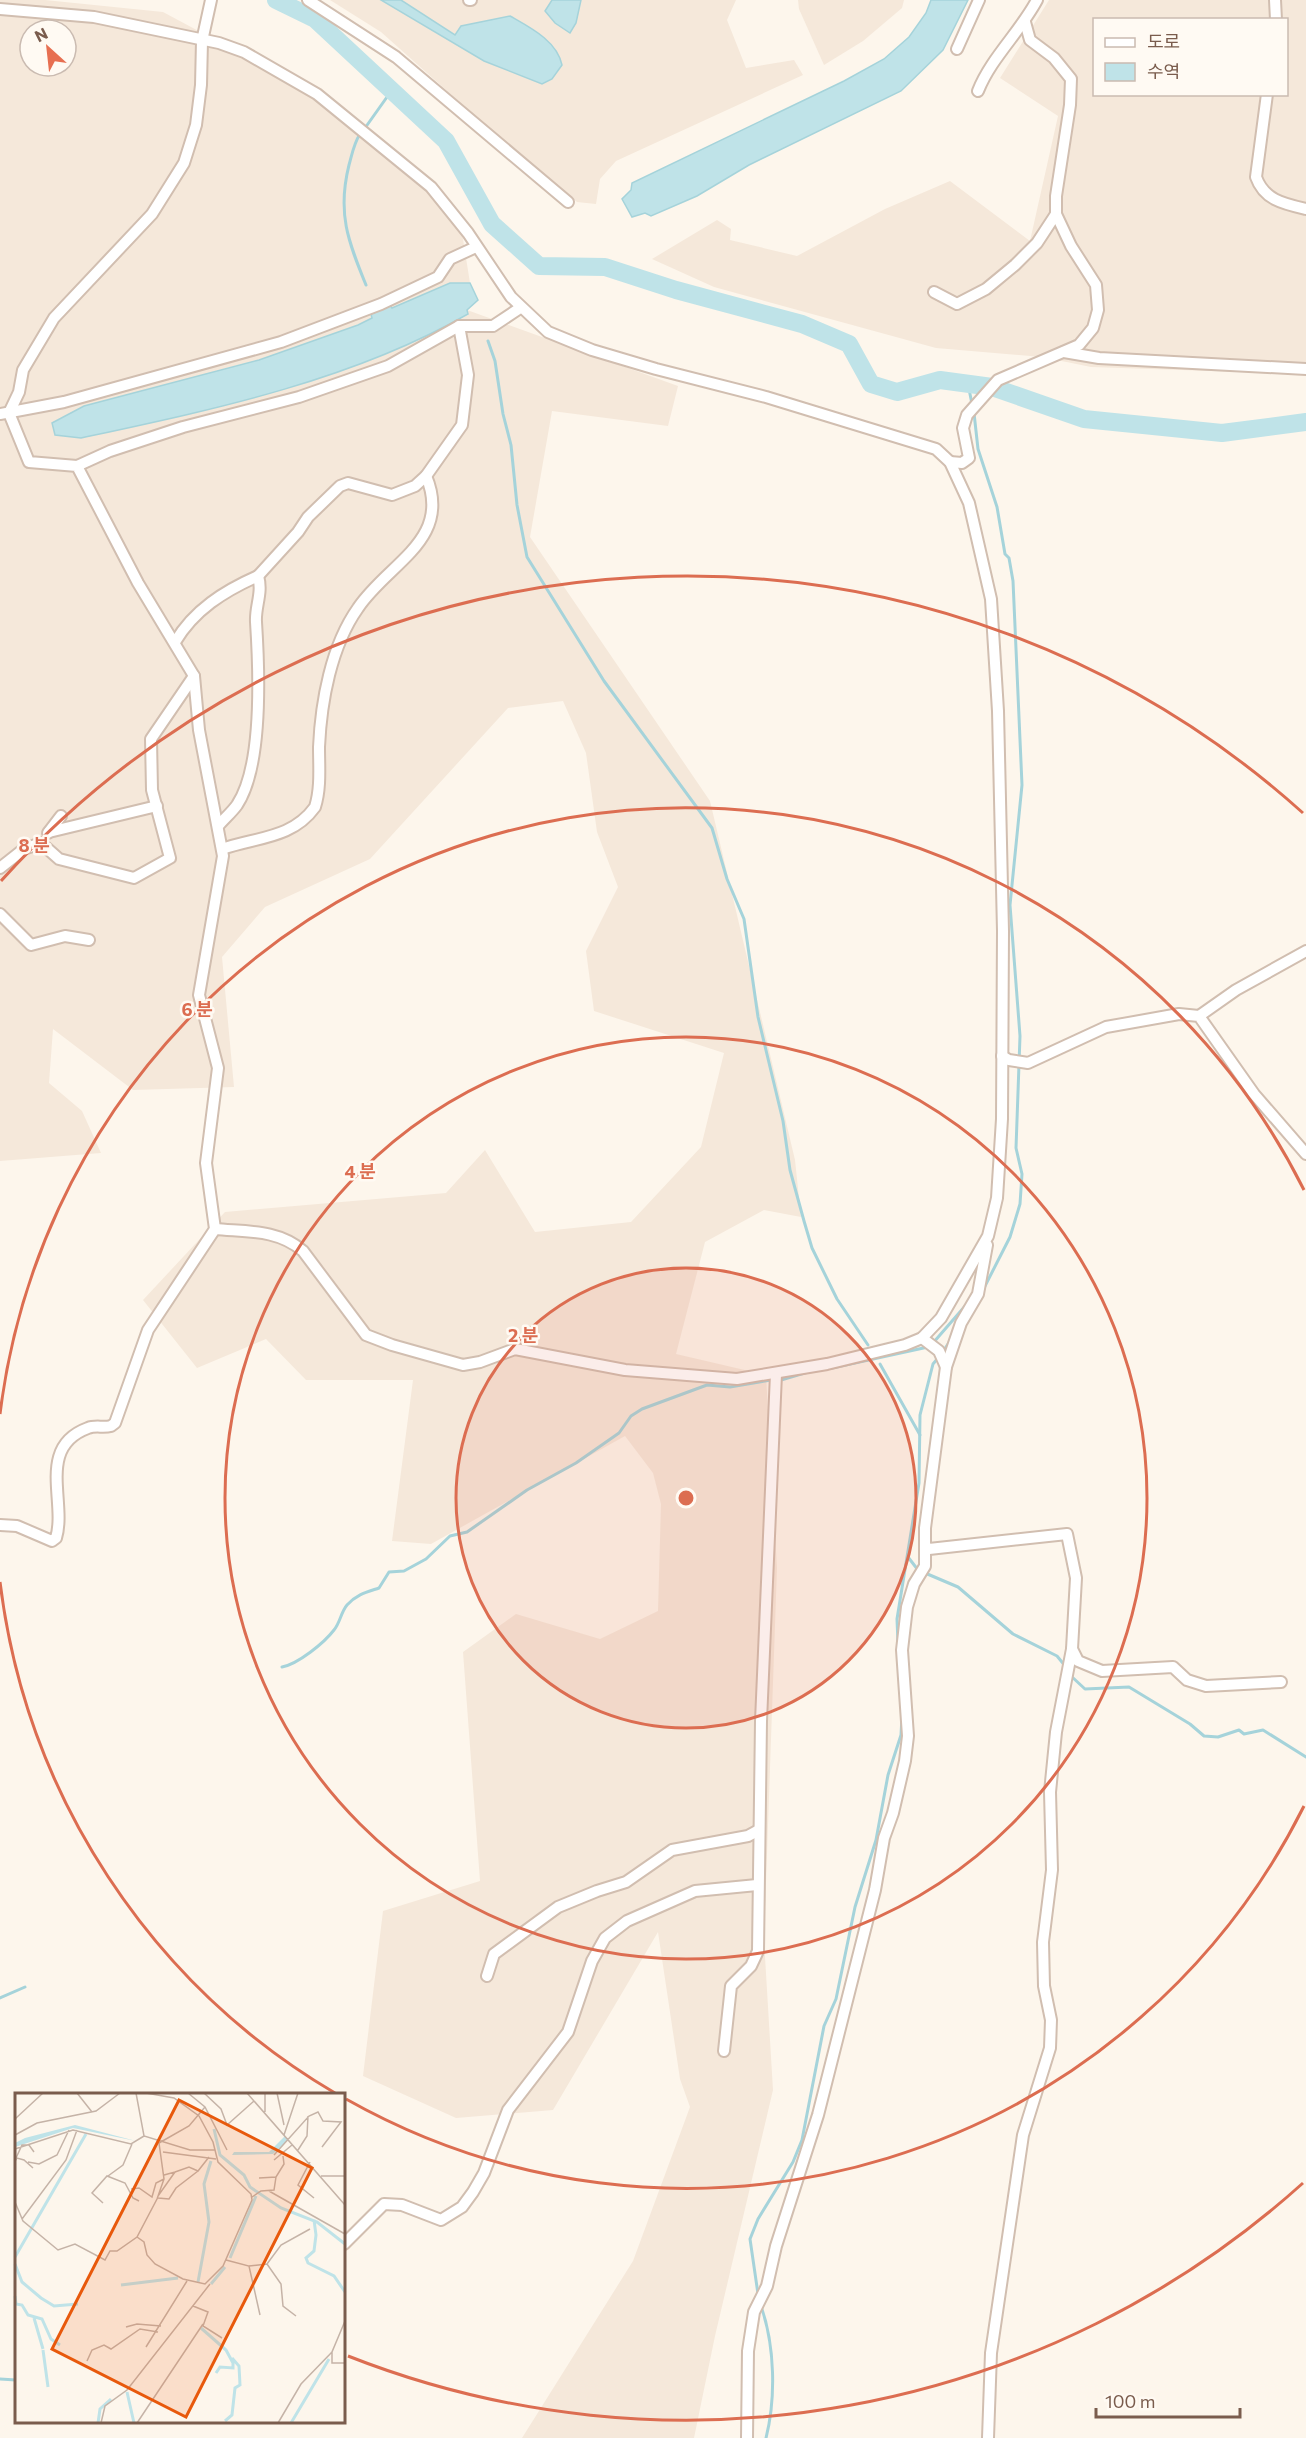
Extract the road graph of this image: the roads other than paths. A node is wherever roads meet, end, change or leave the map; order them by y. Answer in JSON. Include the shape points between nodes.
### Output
{"nodes":[{"id":1,"x":211,"y":0,"type":"edge"},
{"id":2,"x":308,"y":0,"type":"edge"},
{"id":3,"x":979,"y":0,"type":"edge"},
{"id":4,"x":1037,"y":0,"type":"edge"},
{"id":5,"x":1275,"y":0,"type":"edge"},
{"id":6,"x":0,"y":9,"type":"edge"},
{"id":7,"x":1276,"y":18,"type":"edge"},
{"id":8,"x":1025,"y":22,"type":"junction"},
{"id":9,"x":203,"y":36,"type":"junction"},
{"id":10,"x":957,"y":49,"type":"dead end"},
{"id":11,"x":978,"y":91,"type":"dead end"},
{"id":12,"x":1267,"y":96,"type":"edge"},
{"id":13,"x":568,"y":202,"type":"dead end"},
{"id":14,"x":1306,"y":209,"type":"edge"},
{"id":15,"x":1056,"y":214,"type":"junction"},
{"id":16,"x":476,"y":247,"type":"junction"},
{"id":17,"x":934,"y":292,"type":"dead end"},
{"id":18,"x":520,"y":308,"type":"junction"},
{"id":19,"x":459,"y":326,"type":"junction"},
{"id":20,"x":1064,"y":352,"type":"junction"},
{"id":21,"x":1306,"y":369,"type":"edge"},
{"id":22,"x":4,"y":413,"type":"edge"},
{"id":23,"x":950,"y":462,"type":"junction"},
{"id":24,"x":77,"y":466,"type":"junction"},
{"id":25,"x":426,"y":476,"type":"junction"},
{"id":26,"x":258,"y":576,"type":"junction"},
{"id":27,"x":175,"y":642,"type":"junction"},
{"id":28,"x":194,"y":676,"type":"junction"},
{"id":29,"x":157,"y":806,"type":"junction"},
{"id":30,"x":61,"y":816,"type":"dead end"},
{"id":31,"x":218,"y":826,"type":"junction"},
{"id":32,"x":49,"y":832,"type":"junction"},
{"id":33,"x":41,"y":843,"type":"junction"},
{"id":34,"x":222,"y":849,"type":"junction"},
{"id":35,"x":0,"y":868,"type":"edge"},
{"id":36,"x":0,"y":914,"type":"edge"},
{"id":37,"x":89,"y":940,"type":"dead end"},
{"id":38,"x":1306,"y":951,"type":"edge"},
{"id":39,"x":1199,"y":1016,"type":"junction"},
{"id":40,"x":1002,"y":1056,"type":"junction"},
{"id":41,"x":1306,"y":1154,"type":"edge"},
{"id":42,"x":215,"y":1229,"type":"junction"},
{"id":43,"x":988,"y":1236,"type":"junction"},
{"id":44,"x":922,"y":1338,"type":"junction"},
{"id":45,"x":946,"y":1367,"type":"junction"},
{"id":46,"x":776,"y":1374,"type":"junction"},
{"id":47,"x":0,"y":1525,"type":"edge"},
{"id":48,"x":925,"y":1546,"type":"junction"},
{"id":49,"x":1072,"y":1649,"type":"junction"},
{"id":50,"x":1281,"y":1682,"type":"dead end"},
{"id":51,"x":759,"y":1830,"type":"junction"},
{"id":52,"x":757,"y":1885,"type":"junction"},
{"id":53,"x":487,"y":1976,"type":"dead end"},
{"id":54,"x":724,"y":2051,"type":"dead end"},
{"id":55,"x":345,"y":2243,"type":"edge"},
{"id":56,"x":747,"y":2438,"type":"edge"},
{"id":57,"x":988,"y":2438,"type":"edge"}],
"edges":[{"from":1,"to":9,"type":"street"},
{"from":2,"to":13,"type":"street","via":[[396,57]]},
{"from":3,"to":10,"type":"street"},
{"from":4,"to":8,"type":"street"},
{"from":5,"to":7,"type":"street"},
{"from":6,"to":9,"type":"street","via":[[94,17]]},
{"from":8,"to":11,"type":"street","via":[[994,62]]},
{"from":8,"to":15,"type":"street","via":[[1030,40],[1054,58],[1071,80]]},
{"from":9,"to":16,"type":"street","via":[[244,52],[317,94],[431,187]]},
{"from":9,"to":22,"type":"street","via":[[195,125],[179,173],[152,214],[54,318],[23,370],[19,392]]},
{"from":12,"to":14,"type":"street","via":[[1256,177],[1260,188],[1273,200]]},
{"from":15,"to":17,"type":"street","via":[[1036,243],[986,289],[957,304]]},
{"from":15,"to":20,"type":"street","via":[[1098,292],[1098,310],[1088,337]]},
{"from":16,"to":18,"type":"street"},
{"from":16,"to":22,"type":"street","via":[[450,259],[438,277],[381,304],[281,342],[64,402]]},
{"from":18,"to":19,"type":"street","via":[[493,326]]},
{"from":18,"to":23,"type":"street","via":[[548,332],[592,350],[926,444]]},
{"from":19,"to":24,"type":"street","via":[[388,366],[298,397],[183,427]]},
{"from":19,"to":25,"type":"street","via":[[468,375],[462,425]]},
{"from":20,"to":21,"type":"street","via":[[1099,358]]},
{"from":20,"to":23,"type":"street","via":[[998,380],[967,415],[963,428],[969,458],[962,463]]},
{"from":22,"to":24,"type":"street","via":[[29,462]]},
{"from":23,"to":40,"type":"street","via":[[969,503],[994,630],[1001,793]]},
{"from":24,"to":27,"type":"street","via":[[138,582]]},
{"from":25,"to":26,"type":"street","via":[[415,486],[392,495],[348,483],[340,486]]},
{"from":25,"to":34,"type":"street","via":[[432,496],[428,529],[413,551],[392,568],[357,608],[340,645],[323,696],[315,807],[282,833]]},
{"from":26,"to":27,"type":"street","via":[[202,608],[186,623]]},
{"from":26,"to":31,"type":"street","via":[[259,688],[250,774],[237,805]]},
{"from":27,"to":28,"type":"street"},
{"from":28,"to":29,"type":"street","via":[[151,739],[152,790]]},
{"from":28,"to":31,"type":"street","via":[[199,730]]},
{"from":29,"to":32,"type":"street"},
{"from":29,"to":33,"type":"street","via":[[170,858],[134,878],[59,859]]},
{"from":30,"to":32,"type":"street"},
{"from":31,"to":34,"type":"street"},
{"from":32,"to":33,"type":"street"},
{"from":33,"to":35,"type":"street","via":[[24,849]]},
{"from":34,"to":42,"type":"street","via":[[199,995],[218,1068],[206,1163]]},
{"from":36,"to":37,"type":"street","via":[[31,945],[65,936]]},
{"from":38,"to":39,"type":"street","via":[[1236,990]]},
{"from":39,"to":40,"type":"street","via":[[1179,1014],[1106,1027],[1028,1063]]},
{"from":39,"to":41,"type":"street","via":[[1242,1079]]},
{"from":40,"to":43,"type":"street","via":[[998,1188]]},
{"from":42,"to":46,"type":"street","via":[[281,1235],[293,1241],[366,1335],[463,1365],[515,1348],[592,1365],[679,1376],[736,1379]]},
{"from":42,"to":47,"type":"street","via":[[148,1330],[115,1423],[83,1430],[62,1449],[56,1480],[56,1538],[52,1541],[17,1526]]},
{"from":43,"to":44,"type":"street","via":[[950,1304]]},
{"from":43,"to":45,"type":"street","via":[[978,1294],[961,1323]]},
{"from":44,"to":45,"type":"street","via":[[939,1351]]},
{"from":44,"to":46,"type":"street","via":[[866,1356]]},
{"from":45,"to":48,"type":"street"},
{"from":46,"to":51,"type":"street"},
{"from":48,"to":49,"type":"street","via":[[929,1549],[1067,1534],[1076,1578]]},
{"from":48,"to":56,"type":"street","via":[[925,1566],[910,1593],[902,1650],[908,1736],[905,1761],[818,2115],[783,2224],[768,2286],[754,2312],[748,2351]]},
{"from":49,"to":50,"type":"street","via":[[1078,1661],[1102,1671],[1164,1666],[1206,1686]]},
{"from":49,"to":57,"type":"street","via":[[1056,1732],[1050,1792],[1052,1870],[1042,1942],[1044,1986],[1052,2020],[1050,2048],[1023,2135],[991,2353]]},
{"from":51,"to":52,"type":"street"},
{"from":51,"to":53,"type":"street","via":[[748,1836],[672,1850],[626,1882],[558,1907],[494,1954]]},
{"from":52,"to":54,"type":"street","via":[[758,1951],[751,1966],[731,1986]]},
{"from":52,"to":55,"type":"street","via":[[695,1891],[615,1928],[595,1953],[568,2032],[508,2110],[484,2173],[462,2207],[441,2220],[402,2205],[384,2205]]}]}
